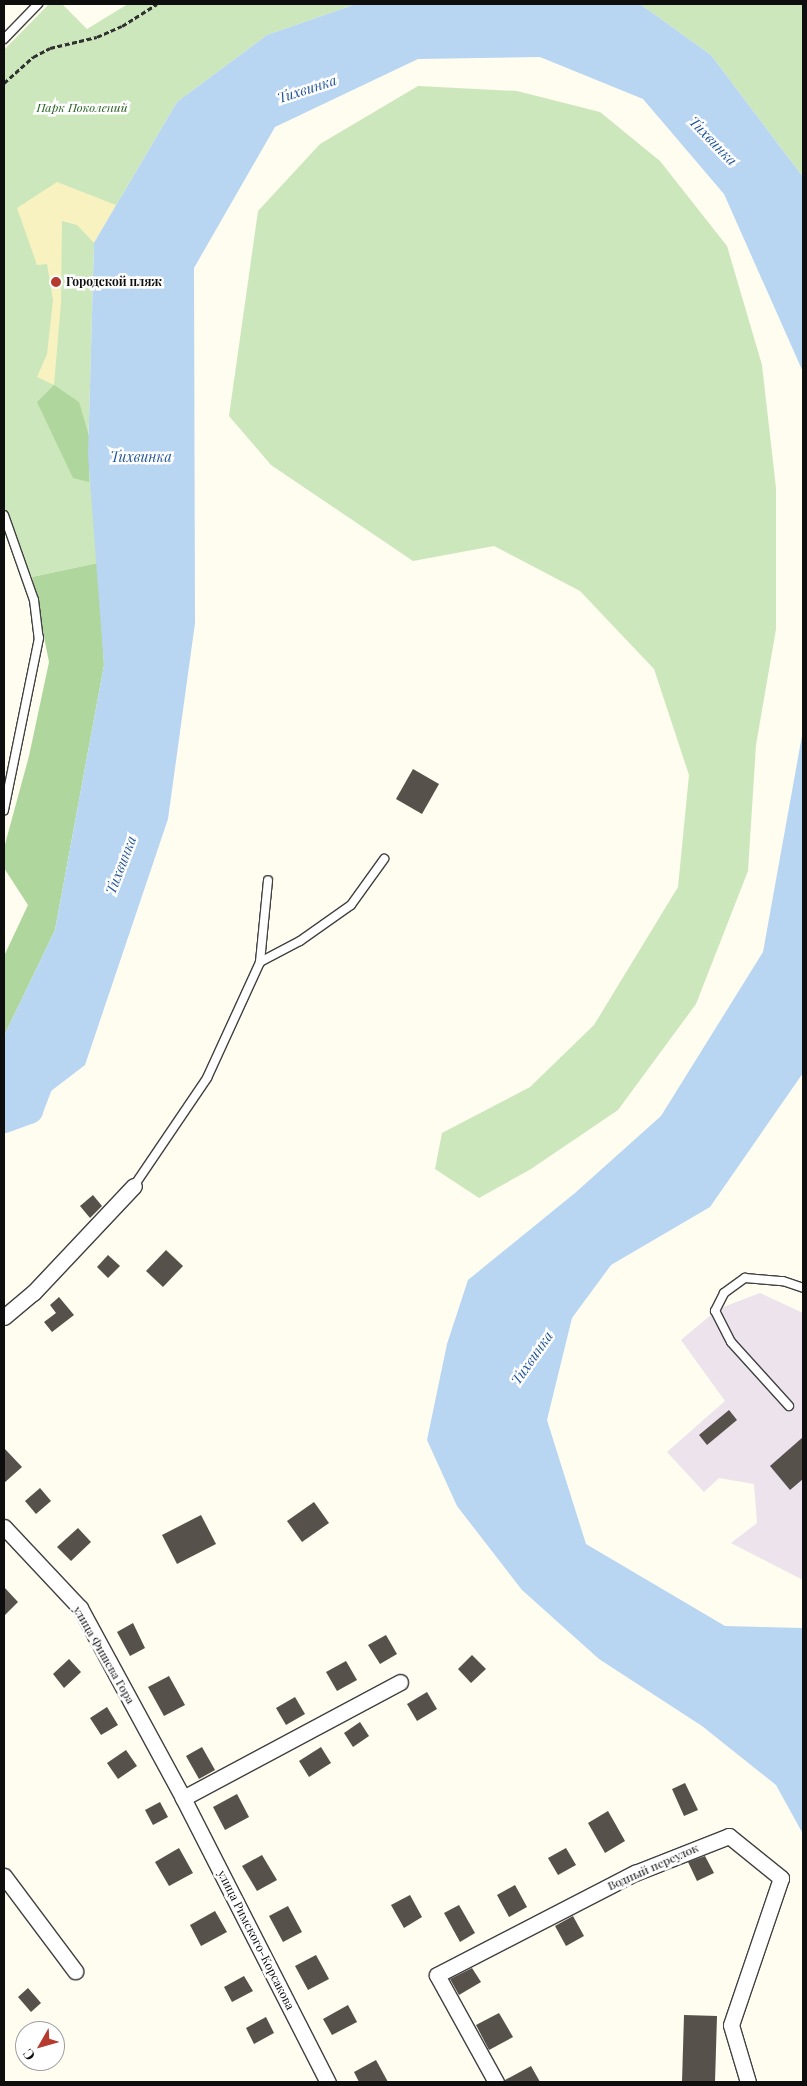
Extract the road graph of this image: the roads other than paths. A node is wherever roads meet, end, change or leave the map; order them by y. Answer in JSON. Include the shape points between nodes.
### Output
{"nodes":[{"id":1,"x":38,"y":4,"type":"edge"},
{"id":2,"x":4,"y":38,"type":"edge"},
{"id":3,"x":4,"y":516,"type":"edge"},
{"id":4,"x":4,"y":810,"type":"edge"},
{"id":5,"x":384,"y":859,"type":"dead end"},
{"id":6,"x":268,"y":880,"type":"dead end"},
{"id":7,"x":260,"y":962,"type":"junction"},
{"id":8,"x":134,"y":1186,"type":"joint"},
{"id":9,"x":803,"y":1288,"type":"edge"},
{"id":10,"x":4,"y":1317,"type":"edge"},
{"id":11,"x":789,"y":1406,"type":"dead end"},
{"id":12,"x":4,"y":1527,"type":"edge"},
{"id":13,"x":400,"y":1682,"type":"dead end"},
{"id":14,"x":183,"y":1798,"type":"junction"},
{"id":15,"x":4,"y":1876,"type":"edge"},
{"id":16,"x":75,"y":1971,"type":"dead end"},
{"id":17,"x":328,"y":2082,"type":"edge"},
{"id":18,"x":496,"y":2082,"type":"edge"},
{"id":19,"x":748,"y":2082,"type":"edge"}],
"edges":[{"from":1,"to":2,"type":"lane"},
{"from":3,"to":4,"type":"lane","via":[[34,600],[39,638]]},
{"from":5,"to":7,"type":"lane","via":[[351,905],[300,942]]},
{"from":6,"to":7,"type":"lane"},
{"from":7,"to":8,"type":"lane","via":[[207,1078]]},
{"from":8,"to":10,"type":"street","via":[[33,1294]]},
{"from":9,"to":11,"type":"lane","via":[[783,1281],[746,1278],[724,1293],[715,1311],[731,1342]]},
{"from":12,"to":14,"type":"street","name":"улица Фишева Гора","via":[[80,1608]]},
{"from":13,"to":14,"type":"street"},
{"from":14,"to":17,"type":"street","name":"улица Римского-Корсакова"},
{"from":15,"to":16,"type":"street"},
{"from":18,"to":19,"type":"street","name":"Водный переулок","via":[[437,1975],[635,1873],[729,1836],[782,1878],[732,2025]]}]}
